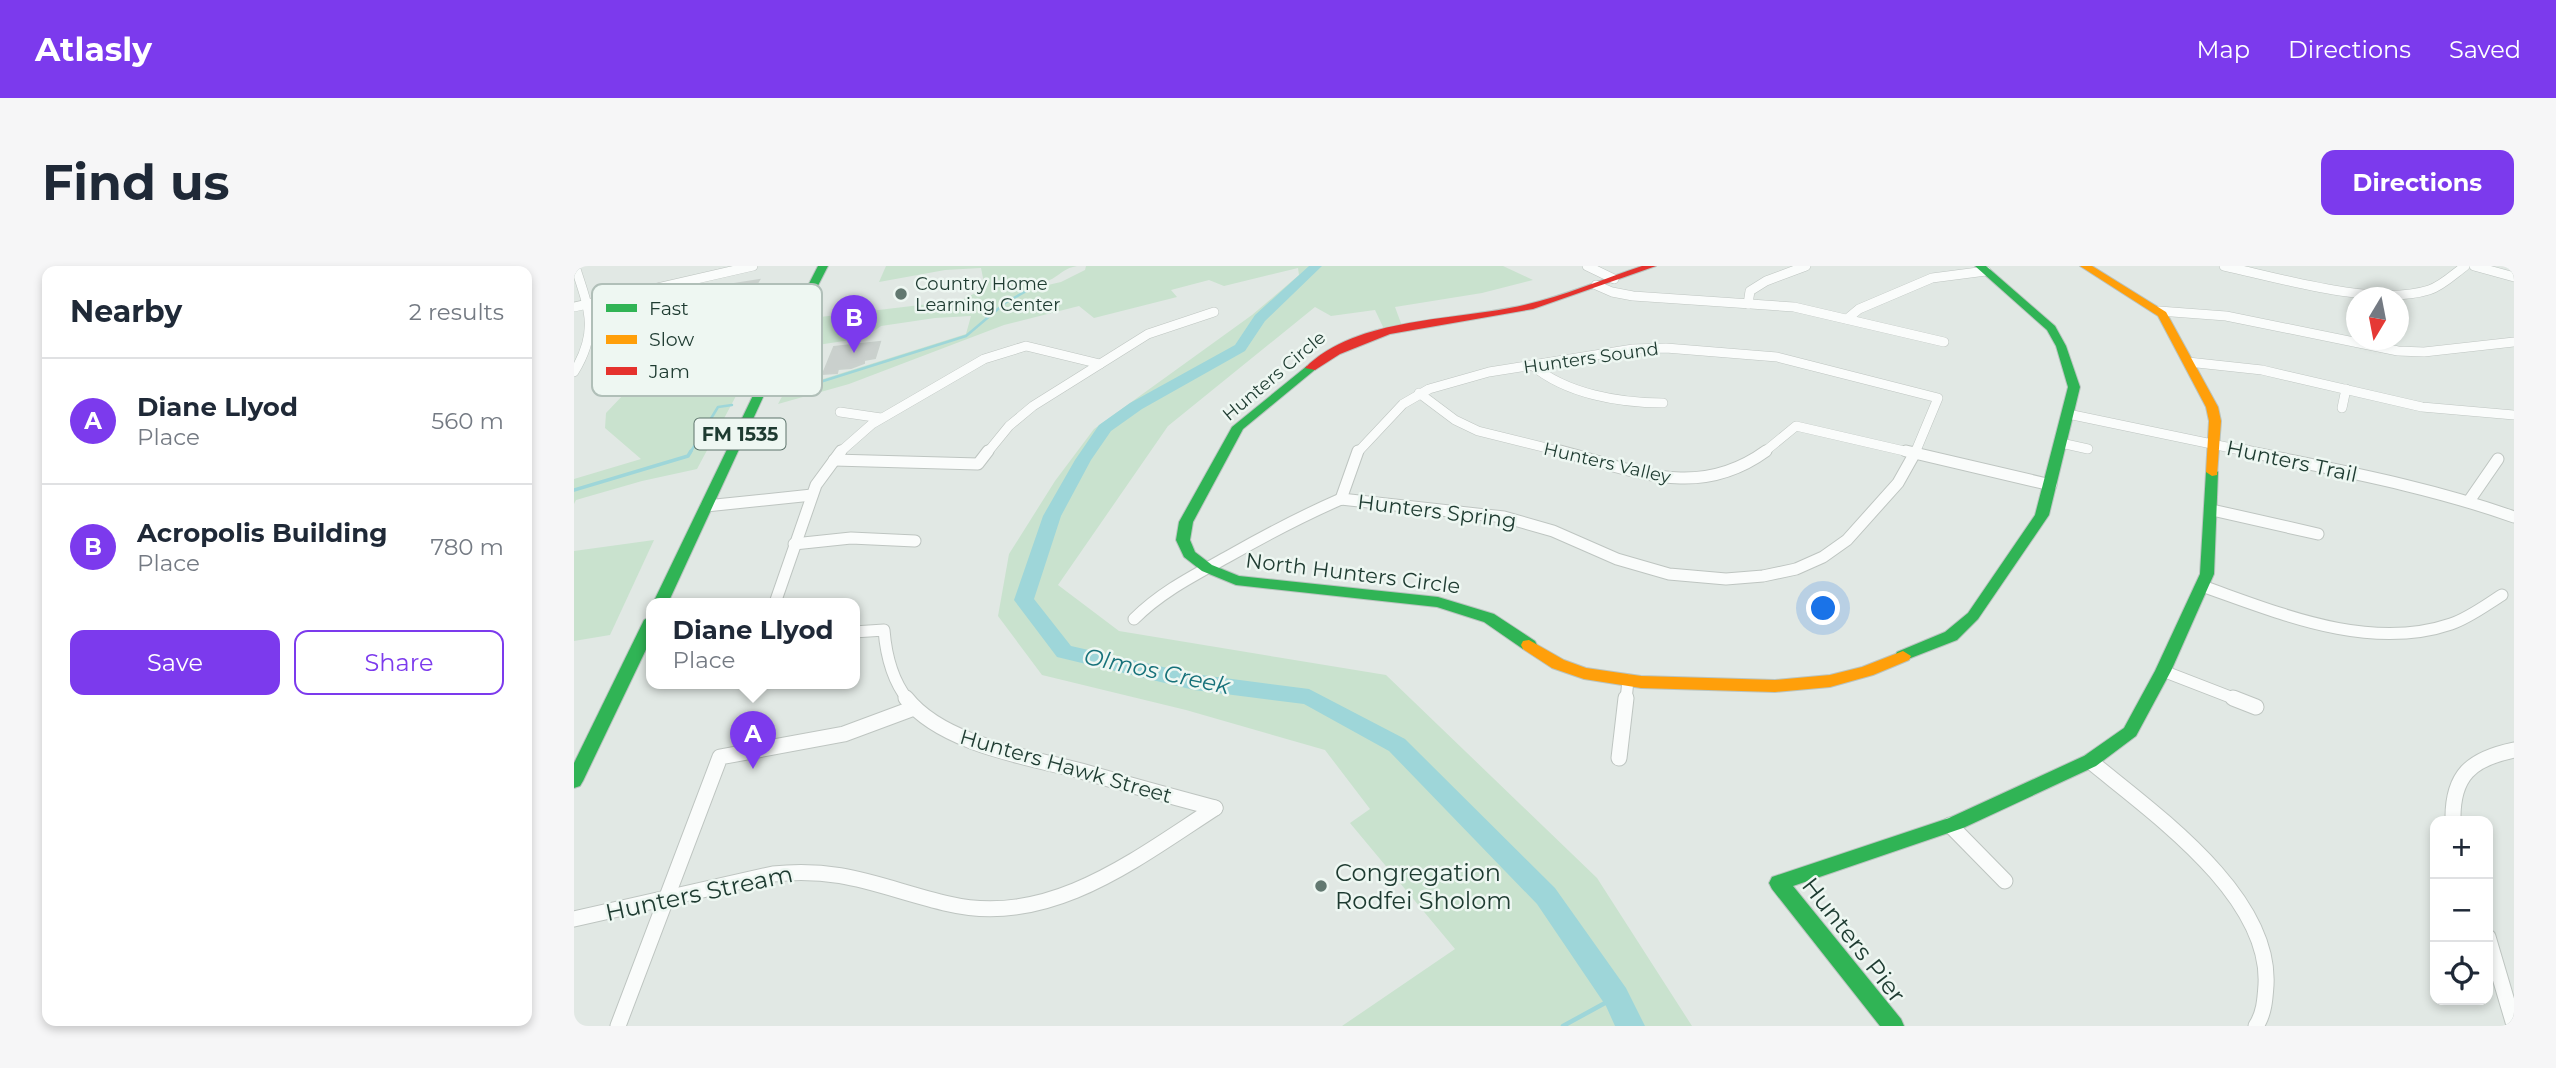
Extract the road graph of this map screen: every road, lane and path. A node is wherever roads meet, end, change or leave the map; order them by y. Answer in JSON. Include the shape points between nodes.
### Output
{"nodes":[{"id":1,"x":575,"y":266,"type":"edge"},
{"id":2,"x":709,"y":266,"type":"edge"},
{"id":3,"x":753,"y":266,"type":"edge"},
{"id":4,"x":823,"y":266,"type":"edge"},
{"id":5,"x":1587,"y":266,"type":"edge"},
{"id":6,"x":1651,"y":266,"type":"edge"},
{"id":7,"x":1806,"y":266,"type":"edge"},
{"id":8,"x":2085,"y":266,"type":"edge"},
{"id":9,"x":2224,"y":266,"type":"edge"},
{"id":10,"x":2465,"y":266,"type":"edge"},
{"id":11,"x":2474,"y":266,"type":"edge"},
{"id":12,"x":1983,"y":269,"type":"edge"},
{"id":13,"x":715,"y":275,"type":"junction"},
{"id":14,"x":2514,"y":277,"type":"edge"},
{"id":15,"x":1614,"y":279,"type":"junction"},
{"id":16,"x":675,"y":284,"type":"edge"},
{"id":17,"x":814,"y":284,"type":"edge"},
{"id":18,"x":1596,"y":285,"type":"junction"},
{"id":19,"x":592,"y":303,"type":"edge"},
{"id":20,"x":587,"y":304,"type":"junction"},
{"id":21,"x":1748,"y":304,"type":"junction"},
{"id":22,"x":574,"y":307,"type":"edge"},
{"id":23,"x":2159,"y":311,"type":"junction"},
{"id":24,"x":1214,"y":312,"type":"dead end"},
{"id":25,"x":1847,"y":319,"type":"junction"},
{"id":26,"x":1944,"y":342,"type":"dead end"},
{"id":27,"x":2514,"y":342,"type":"edge"},
{"id":28,"x":2188,"y":362,"type":"junction"},
{"id":29,"x":1100,"y":364,"type":"junction"},
{"id":30,"x":1532,"y":365,"type":"junction"},
{"id":31,"x":574,"y":372,"type":"edge"},
{"id":32,"x":2346,"y":389,"type":"junction"},
{"id":33,"x":1419,"y":393,"type":"junction"},
{"id":34,"x":758,"y":396,"type":"edge"},
{"id":35,"x":1938,"y":398,"type":"joint"},
{"id":36,"x":1663,"y":403,"type":"dead end"},
{"id":37,"x":2342,"y":408,"type":"dead end"},
{"id":38,"x":840,"y":412,"type":"dead end"},
{"id":39,"x":2068,"y":414,"type":"junction"},
{"id":40,"x":2514,"y":415,"type":"edge"},
{"id":41,"x":881,"y":418,"type":"junction"},
{"id":42,"x":2061,"y":443,"type":"junction"},
{"id":43,"x":2214,"y":444,"type":"junction"},
{"id":44,"x":2088,"y":449,"type":"dead end"},
{"id":45,"x":1915,"y":454,"type":"junction"},
{"id":46,"x":2498,"y":459,"type":"dead end"},
{"id":47,"x":834,"y":460,"type":"junction"},
{"id":48,"x":2051,"y":485,"type":"junction"},
{"id":49,"x":812,"y":495,"type":"junction"},
{"id":50,"x":1341,"y":499,"type":"junction"},
{"id":51,"x":2469,"y":501,"type":"junction"},
{"id":52,"x":2211,"y":510,"type":"junction"},
{"id":53,"x":704,"y":511,"type":"junction"},
{"id":54,"x":2514,"y":517,"type":"edge"},
{"id":55,"x":2318,"y":534,"type":"dead end"},
{"id":56,"x":915,"y":541,"type":"dead end"},
{"id":57,"x":794,"y":544,"type":"junction"},
{"id":58,"x":1207,"y":568,"type":"junction"},
{"id":59,"x":2202,"y":586,"type":"junction"},
{"id":60,"x":2502,"y":595,"type":"dead end"},
{"id":61,"x":662,"y":598,"type":"edge"},
{"id":62,"x":777,"y":598,"type":"edge"},
{"id":63,"x":1135,"y":619,"type":"dead end"},
{"id":64,"x":860,"y":631,"type":"edge"},
{"id":65,"x":646,"y":632,"type":"edge"},
{"id":66,"x":2163,"y":671,"type":"junction"},
{"id":67,"x":1628,"y":680,"type":"junction"},
{"id":68,"x":2256,"y":707,"type":"dead end"},
{"id":69,"x":914,"y":708,"type":"junction"},
{"id":70,"x":2514,"y":750,"type":"edge"},
{"id":71,"x":1619,"y":758,"type":"dead end"},
{"id":72,"x":2090,"y":761,"type":"junction"},
{"id":73,"x":574,"y":781,"type":"edge"},
{"id":74,"x":1214,"y":808,"type":"joint"},
{"id":75,"x":2453,"y":816,"type":"edge"},
{"id":76,"x":1950,"y":825,"type":"junction"},
{"id":77,"x":2005,"y":881,"type":"dead end"},
{"id":78,"x":665,"y":898,"type":"junction"},
{"id":79,"x":574,"y":919,"type":"edge"},
{"id":80,"x":2489,"y":942,"type":"edge"},
{"id":81,"x":2514,"y":1025,"type":"edge"},
{"id":82,"x":618,"y":1026,"type":"edge"},
{"id":83,"x":1893,"y":1026,"type":"edge"},
{"id":84,"x":2256,"y":1026,"type":"edge"}],
"edges":[{"from":1,"to":20,"type":"street"},
{"from":2,"to":13,"type":"street"},
{"from":3,"to":13,"type":"street"},
{"from":4,"to":17,"type":"street","number":"FM 1535"},
{"from":5,"to":15,"type":"street"},
{"from":6,"to":15,"type":"street","name":"Hunters Circle"},
{"from":7,"to":21,"type":"street","via":[[1757,285],[1750,291]]},
{"from":8,"to":23,"type":"street"},
{"from":9,"to":10,"type":"street","via":[[2347,290],[2402,295],[2427,291]]},
{"from":11,"to":14,"type":"street"},
{"from":12,"to":25,"type":"street","via":[[1933,278],[1859,309]]},
{"from":12,"to":39,"type":"street","name":"North Hunters Circle","via":[[2056,336],[2073,381]]},
{"from":13,"to":16,"type":"street"},
{"from":15,"to":18,"type":"street","name":"Hunters Circle"},
{"from":18,"to":21,"type":"street","via":[[1633,296]]},
{"from":18,"to":58,"type":"street","name":"Hunters Circle","via":[[1516,310],[1373,333],[1334,350],[1230,438],[1183,531],[1189,554]]},
{"from":19,"to":20,"type":"street"},
{"from":20,"to":22,"type":"street"},
{"from":20,"to":31,"type":"street","via":[[592,335]]},
{"from":21,"to":25,"type":"street","via":[[1794,307]]},
{"from":23,"to":27,"type":"street","via":[[2243,319],[2398,351]]},
{"from":23,"to":28,"type":"street"},
{"from":24,"to":29,"type":"street","via":[[1158,329]]},
{"from":25,"to":26,"type":"street"},
{"from":28,"to":32,"type":"street","via":[[2250,368]]},
{"from":28,"to":43,"type":"street","via":[[2212,407]]},
{"from":29,"to":41,"type":"street","via":[[1026,346],[984,359]]},
{"from":29,"to":47,"type":"street","via":[[1016,419],[978,464]]},
{"from":30,"to":33,"type":"street","name":"Hunters Sound"},
{"from":30,"to":35,"type":"street","name":"Hunters Sound","via":[[1650,347],[1758,354]]},
{"from":30,"to":36,"type":"street","via":[[1559,384],[1637,402]]},
{"from":32,"to":37,"type":"street"},
{"from":32,"to":40,"type":"street","via":[[2422,407]]},
{"from":33,"to":45,"type":"street","name":"Hunters Valley","via":[[1478,431],[1667,478],[1696,480],[1732,474],[1752,464],[1796,426]]},
{"from":33,"to":50,"type":"street","name":"Hunters Sound","via":[[1356,454]]},
{"from":34,"to":53,"type":"street","number":"FM 1535"},
{"from":35,"to":45,"type":"street","name":"Hunters Spring"},
{"from":38,"to":41,"type":"street"},
{"from":39,"to":42,"type":"street","name":"North Hunters Circle"},
{"from":39,"to":43,"type":"street","name":"Hunters Trail"},
{"from":41,"to":47,"type":"street"},
{"from":42,"to":44,"type":"street"},
{"from":42,"to":48,"type":"street","name":"North Hunters Circle"},
{"from":43,"to":51,"type":"street","name":"Hunters Trail"},
{"from":43,"to":52,"type":"street"},
{"from":45,"to":48,"type":"street"},
{"from":45,"to":50,"type":"street","name":"Hunters Spring","via":[[1898,483],[1835,550],[1796,569],[1745,578],[1688,577],[1650,570],[1553,531],[1504,517]]},
{"from":46,"to":51,"type":"street"},
{"from":47,"to":49,"type":"street"},
{"from":48,"to":67,"type":"street","name":"North Hunters Circle","via":[[2036,526],[1973,616],[1936,644],[1849,677],[1805,685]]},
{"from":49,"to":53,"type":"street"},
{"from":49,"to":57,"type":"street"},
{"from":50,"to":58,"type":"street"},
{"from":51,"to":54,"type":"street","name":"Hunters Trail"},
{"from":52,"to":55,"type":"street"},
{"from":52,"to":59,"type":"street","via":[[2210,559]]},
{"from":53,"to":61,"type":"street","number":"FM 1535"},
{"from":56,"to":57,"type":"street","via":[[851,538]]},
{"from":57,"to":62,"type":"street"},
{"from":58,"to":63,"type":"street","via":[[1151,602]]},
{"from":58,"to":67,"type":"street","name":"North Hunters Circle","via":[[1247,582],[1452,605],[1489,618],[1558,664]]},
{"from":59,"to":60,"type":"street","via":[[2311,621],[2401,632],[2449,625]]},
{"from":59,"to":66,"type":"street"},
{"from":64,"to":69,"type":"street","name":"Hunters Hawk Street","via":[[884,629],[897,686]]},
{"from":65,"to":73,"type":"street"},
{"from":66,"to":68,"type":"street"},
{"from":66,"to":72,"type":"street","via":[[2130,732]]},
{"from":67,"to":71,"type":"street"},
{"from":69,"to":74,"type":"street","name":"Hunters Hawk Street","via":[[979,744]]},
{"from":69,"to":78,"type":"street","via":[[846,733],[720,757]]},
{"from":70,"to":75,"type":"street","via":[[2477,761],[2467,770],[2458,783]]},
{"from":72,"to":76,"type":"street"},
{"from":72,"to":84,"type":"street","via":[[2189,845],[2231,889],[2262,951],[2270,984]]},
{"from":74,"to":78,"type":"street","name":"Hunters Stream","via":[[1120,868],[1073,892],[1028,906],[966,908],[817,871],[773,874]]},
{"from":76,"to":77,"type":"street"},
{"from":76,"to":83,"type":"street","name":"Hunters Pier","via":[[1779,883]]},
{"from":78,"to":79,"type":"street","name":"Hunters Stream"},
{"from":78,"to":82,"type":"street"},
{"from":80,"to":81,"type":"street"}]}
